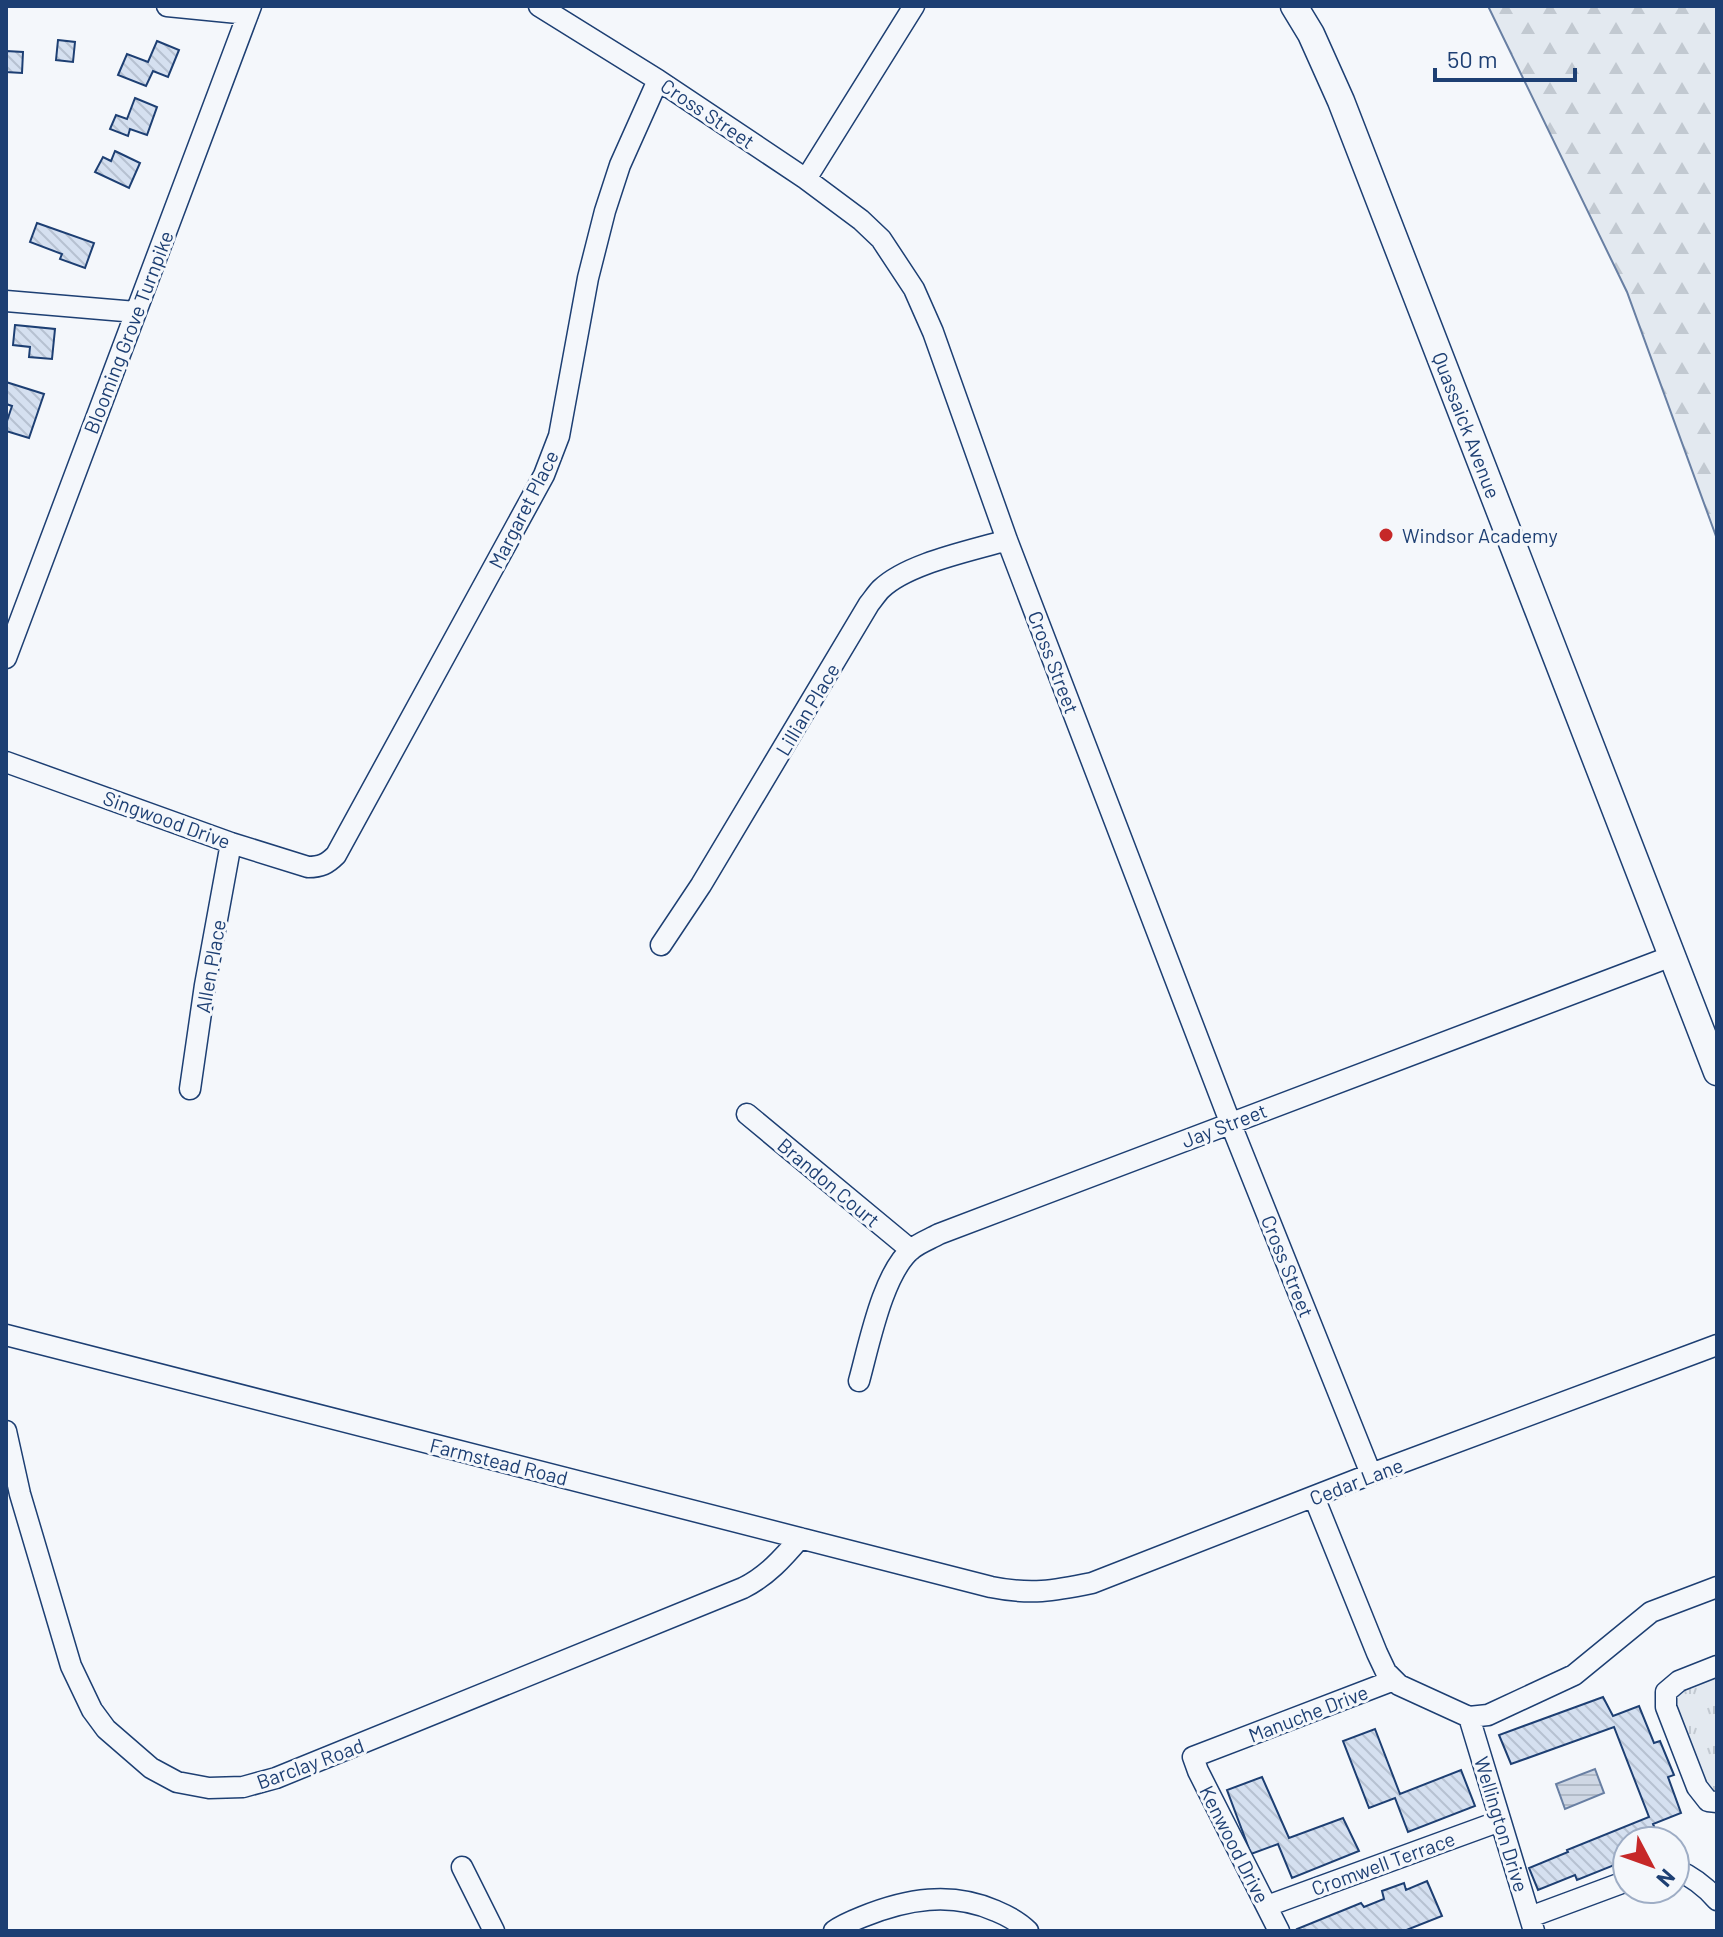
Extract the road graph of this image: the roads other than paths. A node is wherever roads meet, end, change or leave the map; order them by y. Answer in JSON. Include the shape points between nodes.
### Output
{"nodes":[{"id":1,"x":167,"y":6,"type":"edge"},
{"id":2,"x":539,"y":6,"type":"edge"},
{"id":3,"x":914,"y":6,"type":"edge"},
{"id":4,"x":1294,"y":6,"type":"edge"},
{"id":5,"x":250,"y":10,"type":"edge"},
{"id":6,"x":658,"y":80,"type":"junction"},
{"id":7,"x":806,"y":179,"type":"junction"},
{"id":8,"x":6,"y":301,"type":"edge"},
{"id":9,"x":136,"y":312,"type":"junction"},
{"id":10,"x":1007,"y":540,"type":"junction"},
{"id":11,"x":6,"y":658,"type":"edge"},
{"id":12,"x":6,"y":762,"type":"edge"},
{"id":13,"x":231,"y":843,"type":"junction"},
{"id":14,"x":329,"y":863,"type":"joint"},
{"id":15,"x":661,"y":945,"type":"dead end"},
{"id":16,"x":1672,"y":956,"type":"junction"},
{"id":17,"x":1717,"y":1072,"type":"edge"},
{"id":18,"x":190,"y":1089,"type":"dead end"},
{"id":19,"x":747,"y":1114,"type":"dead end"},
{"id":20,"x":1230,"y":1122,"type":"junction"},
{"id":21,"x":911,"y":1250,"type":"junction"},
{"id":22,"x":6,"y":1335,"type":"edge"},
{"id":23,"x":1717,"y":1345,"type":"edge"},
{"id":24,"x":859,"y":1381,"type":"dead end"},
{"id":25,"x":6,"y":1431,"type":"edge"},
{"id":26,"x":1371,"y":1474,"type":"junction"},
{"id":27,"x":1314,"y":1497,"type":"junction"},
{"id":28,"x":800,"y":1538,"type":"junction"},
{"id":29,"x":991,"y":1587,"type":"joint"},
{"id":30,"x":1717,"y":1587,"type":"edge"},
{"id":31,"x":1717,"y":1666,"type":"edge"},
{"id":32,"x":1394,"y":1680,"type":"junction"},
{"id":33,"x":1469,"y":1717,"type":"junction"},
{"id":34,"x":1193,"y":1757,"type":"joint"},
{"id":35,"x":1717,"y":1802,"type":"edge"},
{"id":36,"x":1500,"y":1821,"type":"junction"},
{"id":37,"x":462,"y":1867,"type":"dead end"},
{"id":38,"x":1691,"y":1877,"type":"edge"},
{"id":39,"x":1611,"y":1888,"type":"edge"},
{"id":40,"x":1715,"y":1894,"type":"edge"},
{"id":41,"x":1267,"y":1906,"type":"junction"},
{"id":42,"x":1532,"y":1924,"type":"edge"},
{"id":43,"x":494,"y":1931,"type":"edge"},
{"id":44,"x":834,"y":1931,"type":"edge"},
{"id":45,"x":1028,"y":1931,"type":"edge"},
{"id":46,"x":1279,"y":1931,"type":"edge"}],
"edges":[{"from":1,"to":5,"type":"street"},
{"from":2,"to":6,"type":"street","name":"Cross Street"},
{"from":3,"to":7,"type":"street"},
{"from":4,"to":16,"type":"main road","name":"Quassaick Avenue","via":[[1341,101]]},
{"from":5,"to":9,"type":"street","name":"Blooming Grove Turnpike"},
{"from":6,"to":7,"type":"street","name":"Cross Street"},
{"from":6,"to":14,"type":"street","name":"Margaret Place","via":[[605,211],[559,436],[544,475]]},
{"from":7,"to":10,"type":"street","name":"Cross Street","via":[[881,239],[914,289]]},
{"from":8,"to":9,"type":"street"},
{"from":9,"to":11,"type":"street","name":"Blooming Grove Turnpike"},
{"from":10,"to":15,"type":"street","name":"Lillian Place","via":[[918,567],[882,588]]},
{"from":10,"to":20,"type":"street","name":"Cross Street"},
{"from":12,"to":13,"type":"street","name":"Singwood Drive"},
{"from":13,"to":14,"type":"street","name":"Singwood Drive","via":[[308,867]]},
{"from":13,"to":18,"type":"street","name":"Allen Place"},
{"from":16,"to":17,"type":"main road","name":"Quassaick Avenue"},
{"from":16,"to":20,"type":"street","name":"Jay Street"},
{"from":19,"to":21,"type":"street","name":"Brandon Court"},
{"from":20,"to":21,"type":"street","name":"Jay Street","via":[[939,1234]]},
{"from":20,"to":26,"type":"street","name":"Cross Street"},
{"from":21,"to":24,"type":"street","name":"Jay Street","via":[[892,1274]]},
{"from":22,"to":28,"type":"street","name":"Farmstead Road"},
{"from":23,"to":26,"type":"street","name":"Cedar Lane"},
{"from":25,"to":28,"type":"street","name":"Barclay Road","via":[[71,1666],[92,1710],[151,1768],[177,1782],[209,1788],[243,1787],[276,1778],[743,1588],[759,1580]]},
{"from":26,"to":27,"type":"street","name":"Cedar Lane"},
{"from":27,"to":29,"type":"street","name":"Cedar Lane","via":[[1092,1583],[1048,1592]]},
{"from":27,"to":32,"type":"street","via":[[1377,1653]]},
{"from":28,"to":29,"type":"street","name":"Farmstead Road"},
{"from":30,"to":33,"type":"street","via":[[1651,1612],[1574,1675],[1488,1715]]},
{"from":31,"to":35,"type":"street","via":[[1679,1681],[1666,1692],[1666,1707],[1697,1787],[1708,1801]]},
{"from":32,"to":33,"type":"street","name":"Manuche Drive"},
{"from":32,"to":34,"type":"street","name":"Manuche Drive"},
{"from":33,"to":36,"type":"street","name":"Wellington Drive"},
{"from":34,"to":41,"type":"street","name":"Kenwood Drive"},
{"from":36,"to":41,"type":"street","name":"Cromwell Terrace"},
{"from":36,"to":42,"type":"street","name":"Wellington Drive"},
{"from":37,"to":43,"type":"street"},
{"from":38,"to":40,"type":"street"},
{"from":39,"to":42,"type":"street"},
{"from":41,"to":46,"type":"street","name":"Kenwood Drive"},
{"from":44,"to":45,"type":"street","via":[[904,1903],[946,1898],[987,1906]]}]}
